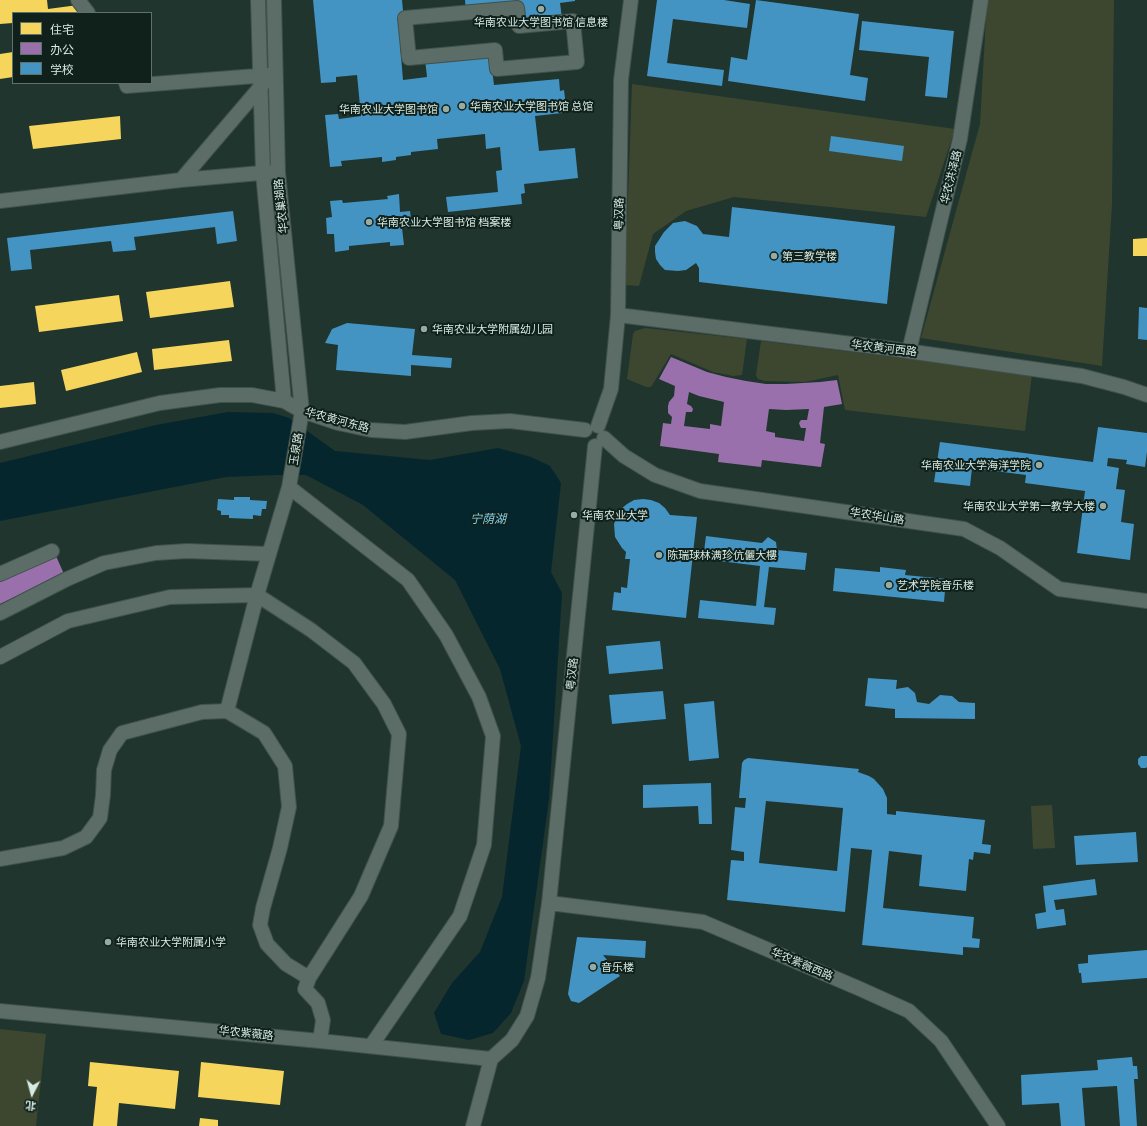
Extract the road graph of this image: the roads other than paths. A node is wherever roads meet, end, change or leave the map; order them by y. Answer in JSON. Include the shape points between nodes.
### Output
{"nodes":[{"id":1,"x":78,"y":0,"type":"edge"},
{"id":2,"x":258,"y":0,"type":"edge"},
{"id":3,"x":274,"y":0,"type":"edge"},
{"id":4,"x":631,"y":0,"type":"edge"},
{"id":5,"x":981,"y":0,"type":"edge"},
{"id":6,"x":87,"y":12,"type":"edge"},
{"id":7,"x":577,"y":62,"type":"joint"},
{"id":8,"x":276,"y":74,"type":"junction"},
{"id":9,"x":260,"y":81,"type":"junction"},
{"id":10,"x":126,"y":84,"type":"edge"},
{"id":11,"x":278,"y":172,"type":"junction"},
{"id":12,"x":263,"y":173,"type":"junction"},
{"id":13,"x":182,"y":180,"type":"junction"},
{"id":14,"x":0,"y":201,"type":"edge"},
{"id":15,"x":618,"y":315,"type":"junction"},
{"id":16,"x":909,"y":351,"type":"junction"},
{"id":17,"x":1147,"y":396,"type":"edge"},
{"id":18,"x":284,"y":401,"type":"junction"},
{"id":19,"x":302,"y":411,"type":"junction"},
{"id":20,"x":595,"y":435,"type":"junction"},
{"id":21,"x":0,"y":442,"type":"edge"},
{"id":22,"x":289,"y":487,"type":"junction"},
{"id":23,"x":52,"y":551,"type":"dead end"},
{"id":24,"x":269,"y":554,"type":"junction"},
{"id":25,"x":0,"y":574,"type":"edge"},
{"id":26,"x":257,"y":595,"type":"junction"},
{"id":27,"x":1147,"y":601,"type":"edge"},
{"id":28,"x":0,"y":613,"type":"edge"},
{"id":29,"x":0,"y":657,"type":"edge"},
{"id":30,"x":227,"y":711,"type":"junction"},
{"id":31,"x":0,"y":859,"type":"edge"},
{"id":32,"x":550,"y":903,"type":"junction"},
{"id":33,"x":309,"y":978,"type":"junction"},
{"id":34,"x":0,"y":1011,"type":"edge"},
{"id":35,"x":320,"y":1041,"type":"junction"},
{"id":36,"x":371,"y":1046,"type":"junction"},
{"id":37,"x":491,"y":1059,"type":"junction"},
{"id":38,"x":473,"y":1126,"type":"edge"},
{"id":39,"x":998,"y":1126,"type":"edge"}],
"edges":[{"from":1,"to":6,"type":"street"},
{"from":2,"to":9,"type":"street","name":"华农巢湖路"},
{"from":3,"to":8,"type":"street","name":"华农巢湖路"},
{"from":4,"to":15,"type":"street","name":"粤汉路","via":[[621,80]]},
{"from":5,"to":16,"type":"street","name":"华农洪泽路","via":[[960,139]]},
{"from":7,"to":7,"type":"street","via":[[497,69],[495,50],[408,58],[405,18],[517,8],[519,26],[573,21]]},
{"from":8,"to":9,"type":"street"},
{"from":8,"to":11,"type":"street","name":"华农巢湖路"},
{"from":9,"to":10,"type":"street","via":[[127,86]]},
{"from":9,"to":12,"type":"street","name":"华农巢湖路"},
{"from":9,"to":13,"type":"street"},
{"from":11,"to":12,"type":"street"},
{"from":11,"to":19,"type":"street","name":"华农巢湖路"},
{"from":12,"to":13,"type":"street"},
{"from":12,"to":18,"type":"street","name":"华农巢湖路"},
{"from":13,"to":14,"type":"street"},
{"from":15,"to":16,"type":"street","name":"华农黄河西路"},
{"from":15,"to":20,"type":"street","name":"粤汉路","via":[[611,389]]},
{"from":16,"to":17,"type":"street","name":"华农黄河西路","via":[[1082,376]]},
{"from":18,"to":19,"type":"street","name":"华农黄河东路"},
{"from":18,"to":21,"type":"street","name":"华农黄河东路","via":[[252,395],[220,395],[160,403]]},
{"from":19,"to":20,"type":"street","name":"华农黄河东路","via":[[338,423],[371,430],[405,432],[510,421]]},
{"from":19,"to":22,"type":"street","name":"玉泉路"},
{"from":20,"to":27,"type":"street","name":"华农华山路","via":[[655,475],[700,491],[964,529],[1000,548],[1059,589]]},
{"from":20,"to":32,"type":"street","name":"粤汉路"},
{"from":22,"to":24,"type":"street","name":"玉泉路"},
{"from":22,"to":36,"type":"street","via":[[408,580],[446,635],[479,697],[494,736],[484,845],[460,916]]},
{"from":23,"to":25,"type":"street"},
{"from":24,"to":26,"type":"street","name":"玉泉路"},
{"from":24,"to":28,"type":"street","via":[[187,551],[156,553],[104,562]]},
{"from":26,"to":29,"type":"street","via":[[170,597],[68,621]]},
{"from":26,"to":30,"type":"street","name":"玉泉路"},
{"from":26,"to":33,"type":"street","via":[[310,630],[354,664],[384,704],[399,734],[391,826],[361,896]]},
{"from":30,"to":31,"type":"street","via":[[202,712],[122,733],[110,750],[104,770],[100,818],[86,837],[63,848]]},
{"from":30,"to":33,"type":"street","via":[[264,732],[285,766],[289,807],[260,925],[267,944],[286,964]]},
{"from":32,"to":37,"type":"street","name":"粤汉路","via":[[538,978],[527,1016],[512,1040]]},
{"from":32,"to":39,"type":"street","name":"华农紫薇西路","via":[[703,922],[908,1011],[941,1041]]},
{"from":33,"to":35,"type":"street","via":[[305,989],[318,1003],[323,1020]]},
{"from":34,"to":35,"type":"street","name":"华农紫薇路"},
{"from":35,"to":36,"type":"street","name":"华农紫薇路"},
{"from":36,"to":37,"type":"street","name":"华农紫薇路"},
{"from":37,"to":38,"type":"street"}]}
